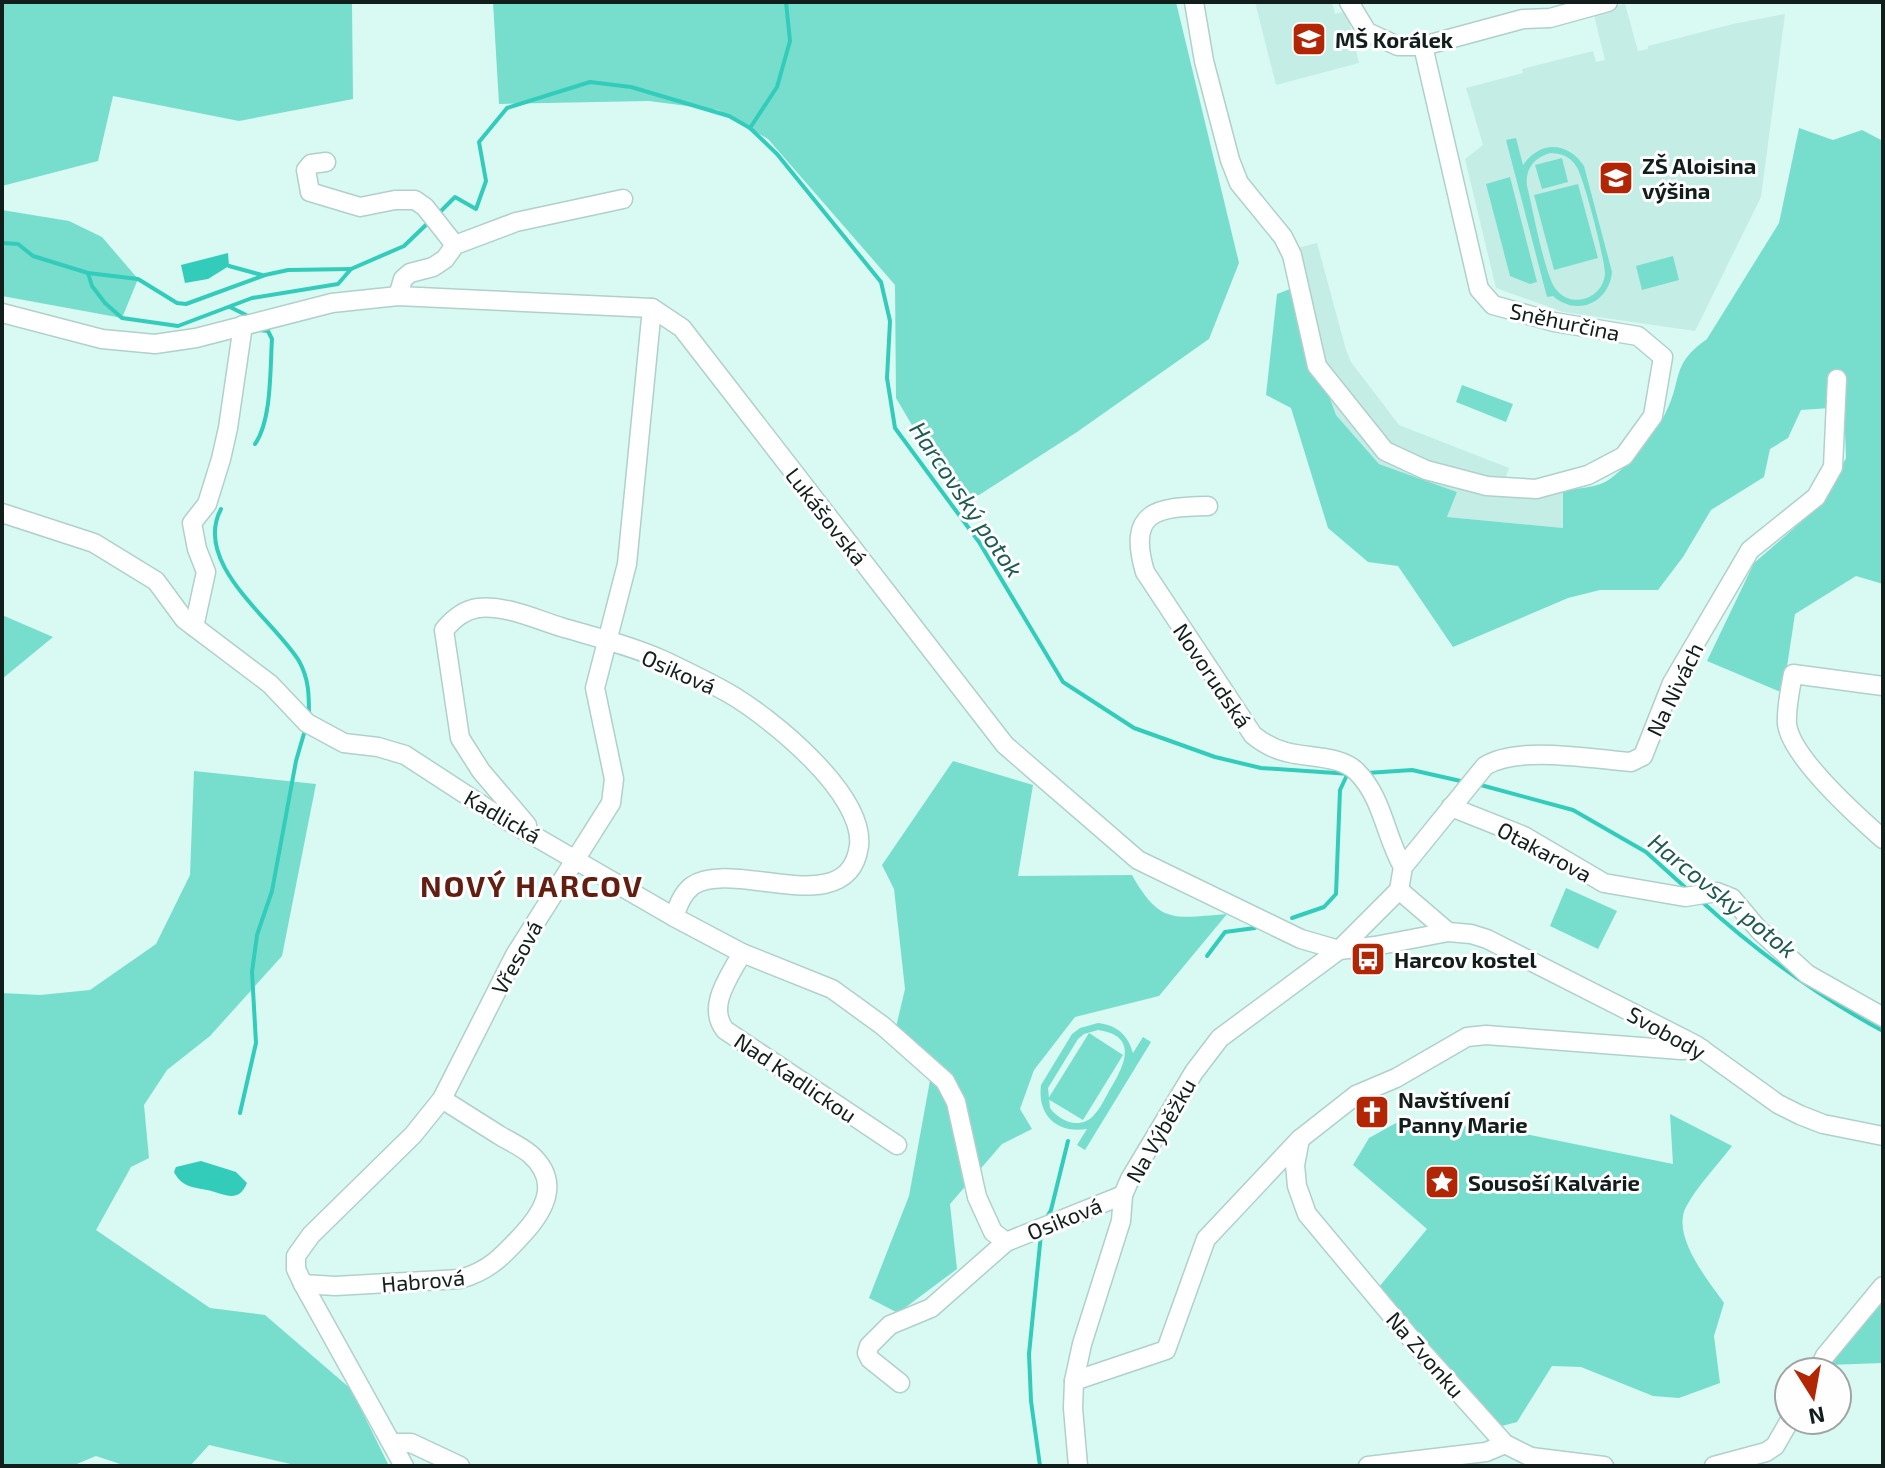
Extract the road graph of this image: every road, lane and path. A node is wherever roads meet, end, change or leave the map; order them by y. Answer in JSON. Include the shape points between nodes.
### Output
{"nodes":[{"id":1,"x":1194,"y":2,"type":"edge"},
{"id":2,"x":1349,"y":2,"type":"edge"},
{"id":3,"x":1608,"y":2,"type":"edge"},
{"id":4,"x":1423,"y":46,"type":"junction"},
{"id":5,"x":326,"y":162,"type":"dead end"},
{"id":6,"x":623,"y":199,"type":"dead end"},
{"id":7,"x":455,"y":245,"type":"junction"},
{"id":8,"x":398,"y":296,"type":"junction"},
{"id":9,"x":652,"y":308,"type":"junction"},
{"id":10,"x":2,"y":313,"type":"edge"},
{"id":11,"x":243,"y":325,"type":"junction"},
{"id":12,"x":1837,"y":379,"type":"dead end"},
{"id":13,"x":1208,"y":506,"type":"dead end"},
{"id":14,"x":2,"y":513,"type":"edge"},
{"id":15,"x":194,"y":627,"type":"junction"},
{"id":16,"x":606,"y":640,"type":"junction"},
{"id":17,"x":1883,"y":686,"type":"edge"},
{"id":18,"x":1451,"y":807,"type":"junction"},
{"id":19,"x":536,"y":836,"type":"junction"},
{"id":20,"x":1883,"y":839,"type":"edge"},
{"id":21,"x":575,"y":859,"type":"junction"},
{"id":22,"x":1403,"y":867,"type":"junction"},
{"id":23,"x":1399,"y":890,"type":"junction"},
{"id":24,"x":674,"y":917,"type":"junction"},
{"id":25,"x":1448,"y":932,"type":"junction"},
{"id":26,"x":1339,"y":950,"type":"junction"},
{"id":27,"x":742,"y":953,"type":"junction"},
{"id":28,"x":1883,"y":1017,"type":"edge"},
{"id":29,"x":1702,"y":1049,"type":"junction"},
{"id":30,"x":442,"y":1099,"type":"junction"},
{"id":31,"x":1883,"y":1136,"type":"edge"},
{"id":32,"x":1300,"y":1139,"type":"junction"},
{"id":33,"x":897,"y":1145,"type":"dead end"},
{"id":34,"x":1123,"y":1195,"type":"junction"},
{"id":35,"x":1006,"y":1242,"type":"junction"},
{"id":36,"x":303,"y":1284,"type":"junction"},
{"id":37,"x":1883,"y":1286,"type":"edge"},
{"id":38,"x":1825,"y":1356,"type":"edge"},
{"id":39,"x":1074,"y":1381,"type":"junction"},
{"id":40,"x":900,"y":1383,"type":"dead end"},
{"id":41,"x":1781,"y":1436,"type":"edge"},
{"id":42,"x":392,"y":1443,"type":"junction"},
{"id":43,"x":1505,"y":1444,"type":"junction"},
{"id":44,"x":404,"y":1466,"type":"edge"},
{"id":45,"x":460,"y":1466,"type":"edge"},
{"id":46,"x":1078,"y":1466,"type":"edge"},
{"id":47,"x":1368,"y":1466,"type":"edge"},
{"id":48,"x":1604,"y":1466,"type":"edge"},
{"id":49,"x":1714,"y":1466,"type":"edge"}],
"edges":[{"from":1,"to":4,"type":"street","name":"Sněhurčina","via":[[1233,168],[1292,255],[1317,366],[1355,415],[1385,451],[1426,470],[1487,486],[1536,489],[1588,475],[1624,456],[1653,416],[1663,357],[1638,336],[1493,305],[1479,289]]},
{"from":2,"to":4,"type":"street","via":[[1367,32],[1398,46]]},
{"from":3,"to":4,"type":"street"},
{"from":5,"to":7,"type":"street","via":[[306,170],[310,192],[360,207],[415,200]]},
{"from":6,"to":7,"type":"street","via":[[516,222]]},
{"from":7,"to":8,"type":"street","via":[[433,267],[403,279]]},
{"from":8,"to":9,"type":"street"},
{"from":8,"to":11,"type":"street","via":[[332,303]]},
{"from":9,"to":16,"type":"street","name":"Vřesová","via":[[627,564]]},
{"from":9,"to":26,"type":"street","name":"Lukášovská","via":[[682,328],[1005,745],[1138,860],[1301,939]]},
{"from":10,"to":11,"type":"street","via":[[125,343],[182,341]]},
{"from":11,"to":15,"type":"street","via":[[221,459],[210,496],[192,523],[206,572]]},
{"from":12,"to":18,"type":"street","name":"Na Nivách","via":[[1833,467],[1816,497],[1750,550],[1672,683],[1643,756],[1631,762],[1518,756],[1493,761]]},
{"from":13,"to":22,"type":"street","name":"Novorudská","via":[[1154,513],[1141,526],[1138,548],[1145,572],[1253,735],[1286,752],[1355,769],[1380,805]]},
{"from":14,"to":15,"type":"street","name":"Kadlická","via":[[117,555],[156,581]]},
{"from":15,"to":19,"type":"street","name":"Kadlická","via":[[270,684],[307,723],[344,743],[405,755]]},
{"from":16,"to":19,"type":"street","name":"Osiková","via":[[500,608],[464,612],[444,630],[460,738]]},
{"from":16,"to":21,"type":"street","name":"Vřesová","via":[[595,688],[614,779],[611,803]]},
{"from":16,"to":24,"type":"street","name":"Osiková","via":[[662,660],[731,694],[760,715],[835,785],[850,805],[858,829],[855,860],[832,882],[809,886],[706,880],[682,897]]},
{"from":17,"to":20,"type":"street","via":[[1793,674],[1787,726],[1796,750]]},
{"from":18,"to":22,"type":"street","name":"Na Nivách"},
{"from":18,"to":28,"type":"street","name":"Otakarova","via":[[1524,836],[1604,883],[1685,897],[1717,892],[1732,898],[1807,974]]},
{"from":19,"to":21,"type":"street","name":"Kadlická"},
{"from":21,"to":24,"type":"street","name":"Kadlická"},
{"from":21,"to":30,"type":"street","name":"Vřesová","via":[[515,955]]},
{"from":22,"to":23,"type":"street"},
{"from":23,"to":25,"type":"street"},
{"from":23,"to":26,"type":"street"},
{"from":24,"to":27,"type":"street","name":"Kadlická"},
{"from":25,"to":26,"type":"street","name":"Svobody"},
{"from":25,"to":29,"type":"street","name":"Svobody","via":[[1487,939]]},
{"from":26,"to":34,"type":"street","name":"Na Výběžku","via":[[1220,1038],[1194,1072]]},
{"from":27,"to":33,"type":"street","name":"Nad Kadlickou","via":[[718,1000],[719,1022],[725,1030]]},
{"from":27,"to":35,"type":"street","name":"Kadlická","via":[[832,989],[945,1081],[956,1102],[977,1197],[993,1232]]},
{"from":29,"to":31,"type":"street","name":"Svobody","via":[[1800,1115]]},
{"from":29,"to":32,"type":"street","via":[[1467,1037],[1356,1095]]},
{"from":30,"to":36,"type":"street","name":"Vřesová","via":[[413,1135],[311,1235],[296,1256]]},
{"from":30,"to":36,"type":"street","name":"Habrová","via":[[531,1155],[547,1183],[540,1215],[479,1274]]},
{"from":32,"to":39,"type":"street","via":[[1206,1239],[1166,1350]]},
{"from":32,"to":43,"type":"street","name":"Na Zvonku","via":[[1295,1165],[1307,1214]]},
{"from":34,"to":35,"type":"street","name":"Osiková"},
{"from":34,"to":39,"type":"street","name":"Na Výběžku","via":[[1121,1221]]},
{"from":35,"to":40,"type":"street","name":"Osiková","via":[[931,1308],[890,1325],[869,1346],[870,1359]]},
{"from":36,"to":42,"type":"street","name":"Vřesová"},
{"from":37,"to":38,"type":"street"},
{"from":39,"to":46,"type":"street","name":"Na Výběžku"},
{"from":41,"to":49,"type":"street","via":[[1766,1452]]},
{"from":42,"to":44,"type":"street","name":"Vřesová"},
{"from":42,"to":45,"type":"street","via":[[411,1443]]},
{"from":43,"to":47,"type":"street","via":[[1486,1452]]},
{"from":43,"to":48,"type":"street","via":[[1531,1457]]}]}
